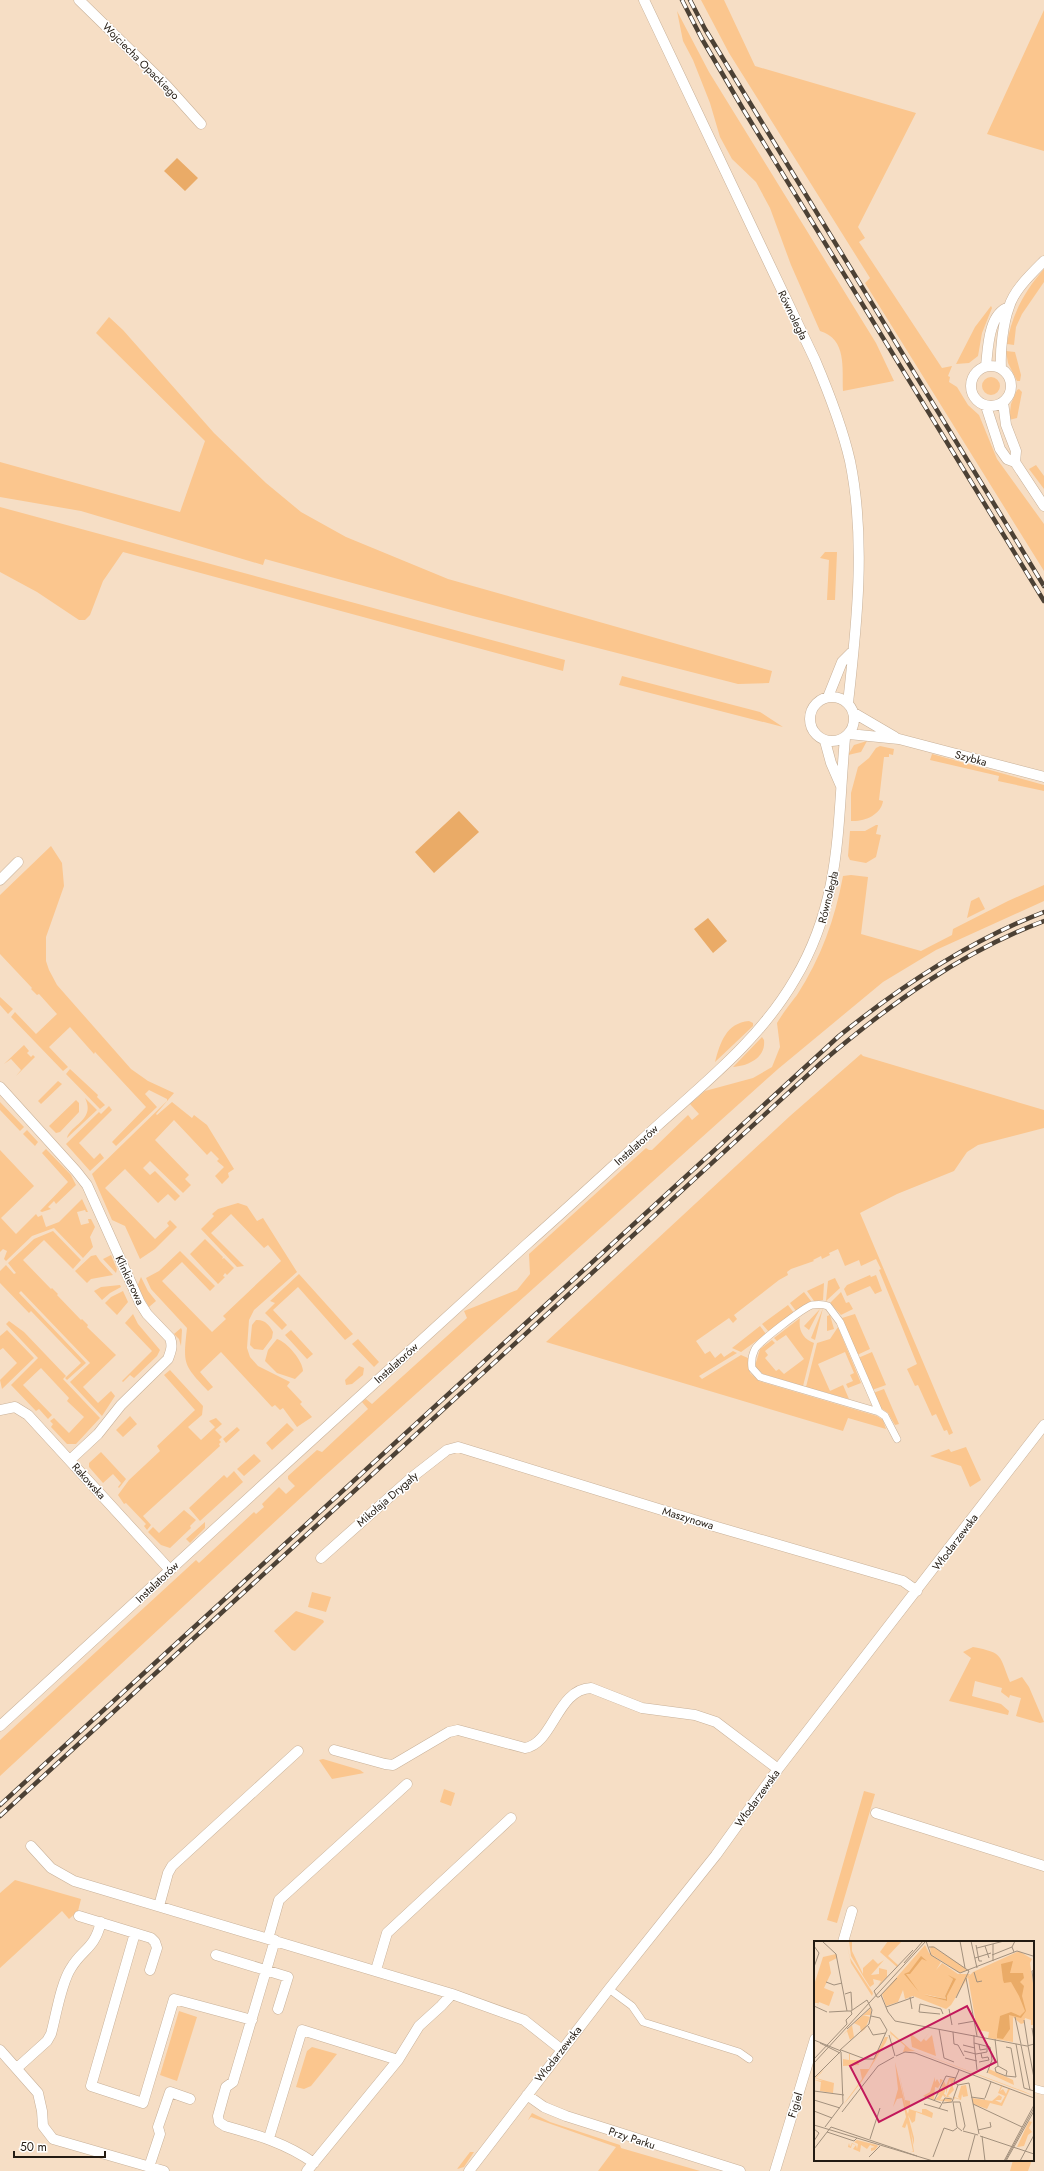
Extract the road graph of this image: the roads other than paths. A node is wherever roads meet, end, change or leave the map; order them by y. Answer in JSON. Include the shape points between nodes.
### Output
{"nodes":[{"id":1,"x":79,"y":0,"type":"edge"},
{"id":2,"x":644,"y":0,"type":"edge"},
{"id":3,"x":201,"y":124,"type":"dead end"},
{"id":4,"x":1044,"y":261,"type":"edge"},
{"id":5,"x":1008,"y":307,"type":"junction"},
{"id":6,"x":986,"y":366,"type":"junction"},
{"id":7,"x":1001,"y":368,"type":"junction"},
{"id":8,"x":1003,"y":402,"type":"junction"},
{"id":9,"x":986,"y":406,"type":"junction"},
{"id":10,"x":1015,"y":462,"type":"junction"},
{"id":11,"x":1044,"y":506,"type":"edge"},
{"id":12,"x":853,"y":651,"type":"junction"},
{"id":13,"x":828,"y":698,"type":"junction"},
{"id":14,"x":848,"y":703,"type":"junction"},
{"id":15,"x":854,"y":713,"type":"junction"},
{"id":16,"x":847,"y":736,"type":"junction"},
{"id":17,"x":899,"y":739,"type":"junction"},
{"id":18,"x":825,"y":741,"type":"junction"},
{"id":19,"x":1044,"y":777,"type":"edge"},
{"id":20,"x":843,"y":791,"type":"junction"},
{"id":21,"x":18,"y":862,"type":"dead end"},
{"id":22,"x":0,"y":880,"type":"edge"},
{"id":23,"x":786,"y":994,"type":"joint"},
{"id":24,"x":0,"y":1087,"type":"edge"},
{"id":25,"x":0,"y":1410,"type":"edge"},
{"id":26,"x":879,"y":1412,"type":"junction"},
{"id":27,"x":1044,"y":1425,"type":"edge"},
{"id":28,"x":897,"y":1439,"type":"dead end"},
{"id":29,"x":458,"y":1447,"type":"joint"},
{"id":30,"x":70,"y":1460,"type":"junction"},
{"id":31,"x":321,"y":1558,"type":"dead end"},
{"id":32,"x":170,"y":1570,"type":"junction"},
{"id":33,"x":917,"y":1591,"type":"junction"},
{"id":34,"x":0,"y":1726,"type":"edge"},
{"id":35,"x":334,"y":1750,"type":"dead end"},
{"id":36,"x":298,"y":1751,"type":"dead end"},
{"id":37,"x":778,"y":1769,"type":"junction"},
{"id":38,"x":407,"y":1784,"type":"dead end"},
{"id":39,"x":876,"y":1813,"type":"dead end"},
{"id":40,"x":511,"y":1818,"type":"dead end"},
{"id":41,"x":31,"y":1846,"type":"dead end"},
{"id":42,"x":1044,"y":1866,"type":"edge"},
{"id":43,"x":159,"y":1906,"type":"junction"},
{"id":44,"x":852,"y":1911,"type":"dead end"},
{"id":45,"x":79,"y":1916,"type":"dead end"},
{"id":46,"x":101,"y":1922,"type":"junction"},
{"id":47,"x":135,"y":1933,"type":"junction"},
{"id":48,"x":272,"y":1939,"type":"junction"},
{"id":49,"x":843,"y":1941,"type":"edge"},
{"id":50,"x":216,"y":1955,"type":"dead end"},
{"id":51,"x":150,"y":1970,"type":"dead end"},
{"id":52,"x":266,"y":1970,"type":"junction"},
{"id":53,"x":376,"y":1970,"type":"junction"},
{"id":54,"x":609,"y":1989,"type":"junction"},
{"id":55,"x":452,"y":1994,"type":"junction"},
{"id":56,"x":278,"y":2009,"type":"dead end"},
{"id":57,"x":252,"y":2020,"type":"junction"},
{"id":58,"x":814,"y":2041,"type":"edge"},
{"id":59,"x":0,"y":2050,"type":"edge"},
{"id":60,"x":562,"y":2050,"type":"junction"},
{"id":61,"x":398,"y":2060,"type":"junction"},
{"id":62,"x":749,"y":2060,"type":"dead end"},
{"id":63,"x":17,"y":2068,"type":"junction"},
{"id":64,"x":1034,"y":2088,"type":"edge"},
{"id":65,"x":1044,"y":2091,"type":"edge"},
{"id":66,"x":527,"y":2095,"type":"junction"},
{"id":67,"x":190,"y":2099,"type":"dead end"},
{"id":68,"x":269,"y":2138,"type":"junction"},
{"id":69,"x":314,"y":2163,"type":"junction"},
{"id":70,"x":149,"y":2167,"type":"junction"},
{"id":71,"x":164,"y":2171,"type":"edge"},
{"id":72,"x":307,"y":2171,"type":"edge"},
{"id":73,"x":469,"y":2171,"type":"edge"},
{"id":74,"x":740,"y":2171,"type":"edge"},
{"id":75,"x":775,"y":2171,"type":"edge"}],
"edges":[{"from":1,"to":3,"type":"street","name":"Wojciecha Opackiego","via":[[166,85]]},
{"from":2,"to":12,"type":"street","name":"Równoległa","via":[[815,360],[837,417],[855,488],[857,576]]},
{"from":4,"to":5,"type":"street","via":[[1024,283]]},
{"from":5,"to":6,"type":"street","via":[[999,314],[990,334]]},
{"from":5,"to":7,"type":"street"},
{"from":6,"to":7,"type":"street"},
{"from":6,"to":9,"type":"street","via":[[977,371],[971,385],[975,399]]},
{"from":7,"to":8,"type":"street","via":[[1008,376],[1011,386],[1009,396]]},
{"from":8,"to":9,"type":"street","via":[[995,406]]},
{"from":8,"to":10,"type":"street","via":[[1006,425],[1016,452]]},
{"from":9,"to":10,"type":"street","via":[[1000,449],[1006,459]]},
{"from":10,"to":11,"type":"street"},
{"from":12,"to":13,"type":"street","via":[[842,662]]},
{"from":12,"to":14,"type":"street","name":"Równoległa"},
{"from":13,"to":14,"type":"street","via":[[838,698]]},
{"from":13,"to":18,"type":"street","via":[[816,704],[810,720],[817,736]]},
{"from":14,"to":15,"type":"street"},
{"from":15,"to":16,"type":"street","via":[[854,724]]},
{"from":15,"to":17,"type":"street","name":"Szybka"},
{"from":16,"to":17,"type":"street","name":"Szybka"},
{"from":16,"to":18,"type":"street","via":[[839,741]]},
{"from":16,"to":20,"type":"street","name":"Równoległa"},
{"from":17,"to":19,"type":"street","name":"Szybka"},
{"from":18,"to":20,"type":"street","name":"Równoległa"},
{"from":20,"to":23,"type":"street","name":"Równoległa","via":[[836,866],[829,898],[813,945]]},
{"from":21,"to":22,"type":"street"},
{"from":23,"to":32,"type":"street","name":"Instalatorów","via":[[757,1032],[712,1077]]},
{"from":24,"to":30,"type":"street","name":"Klinkierowa","via":[[87,1185],[140,1303],[172,1342],[168,1359]]},
{"from":25,"to":30,"type":"street","name":"Rakowska","via":[[9,1407],[21,1410]]},
{"from":26,"to":26,"type":"street","via":[[760,1378],[752,1368],[754,1351],[806,1308],[816,1304],[828,1306],[840,1322]]},
{"from":26,"to":28,"type":"street","via":[[885,1416]]},
{"from":27,"to":33,"type":"street","name":"Włodarzewska"},
{"from":29,"to":31,"type":"street","name":"Mikołaja Drygały","via":[[447,1450],[411,1478]]},
{"from":29,"to":33,"type":"street","name":"Maszynowa","via":[[903,1581]]},
{"from":30,"to":32,"type":"street","name":"Rakowska"},
{"from":32,"to":34,"type":"street","name":"Instalatorów"},
{"from":33,"to":37,"type":"street","name":"Włodarzewska"},
{"from":35,"to":37,"type":"street","via":[[393,1765],[448,1732],[458,1730],[526,1748],[531,1747],[539,1740],[571,1695],[583,1688],[591,1688],[642,1708],[695,1715],[716,1722]]},
{"from":36,"to":43,"type":"street","via":[[172,1866]]},
{"from":37,"to":54,"type":"street","name":"Włodarzewska","via":[[716,1855]]},
{"from":38,"to":48,"type":"street","via":[[279,1900]]},
{"from":39,"to":42,"type":"street"},
{"from":40,"to":53,"type":"street","via":[[387,1933]]},
{"from":41,"to":43,"type":"street","via":[[51,1868],[74,1881]]},
{"from":43,"to":48,"type":"street"},
{"from":44,"to":49,"type":"street"},
{"from":45,"to":46,"type":"street"},
{"from":46,"to":47,"type":"street"},
{"from":46,"to":63,"type":"street","via":[[91,1946],[70,1969],[50,2034]]},
{"from":47,"to":51,"type":"street","via":[[155,1942],[157,1948]]},
{"from":47,"to":57,"type":"street","via":[[91,2086],[143,2103],[174,1999]]},
{"from":48,"to":52,"type":"street"},
{"from":48,"to":53,"type":"street"},
{"from":50,"to":52,"type":"street"},
{"from":52,"to":56,"type":"street","via":[[288,1977]]},
{"from":52,"to":57,"type":"street"},
{"from":53,"to":55,"type":"street"},
{"from":54,"to":60,"type":"street","name":"Włodarzewska"},
{"from":54,"to":62,"type":"street","via":[[632,2006],[643,2022],[739,2052]]},
{"from":55,"to":60,"type":"street","via":[[524,2020]]},
{"from":55,"to":61,"type":"street","via":[[419,2026]]},
{"from":57,"to":68,"type":"street","via":[[233,2082],[226,2087],[218,2116],[219,2122],[225,2126]]},
{"from":58,"to":75,"type":"street","name":"Figiel"},
{"from":59,"to":63,"type":"street"},
{"from":60,"to":66,"type":"street","name":"Włodarzewska"},
{"from":61,"to":68,"type":"street","via":[[302,2030]]},
{"from":61,"to":69,"type":"street"},
{"from":63,"to":70,"type":"street","via":[[38,2093],[43,2126],[53,2139]]},
{"from":64,"to":65,"type":"street"},
{"from":66,"to":73,"type":"street","name":"Włodarzewska"},
{"from":66,"to":74,"type":"street","name":"Przy Parku","via":[[566,2116]]},
{"from":67,"to":70,"type":"street","via":[[170,2092],[158,2127],[160,2134]]},
{"from":68,"to":69,"type":"street","via":[[288,2146]]},
{"from":69,"to":72,"type":"street"},
{"from":70,"to":71,"type":"street"}]}
